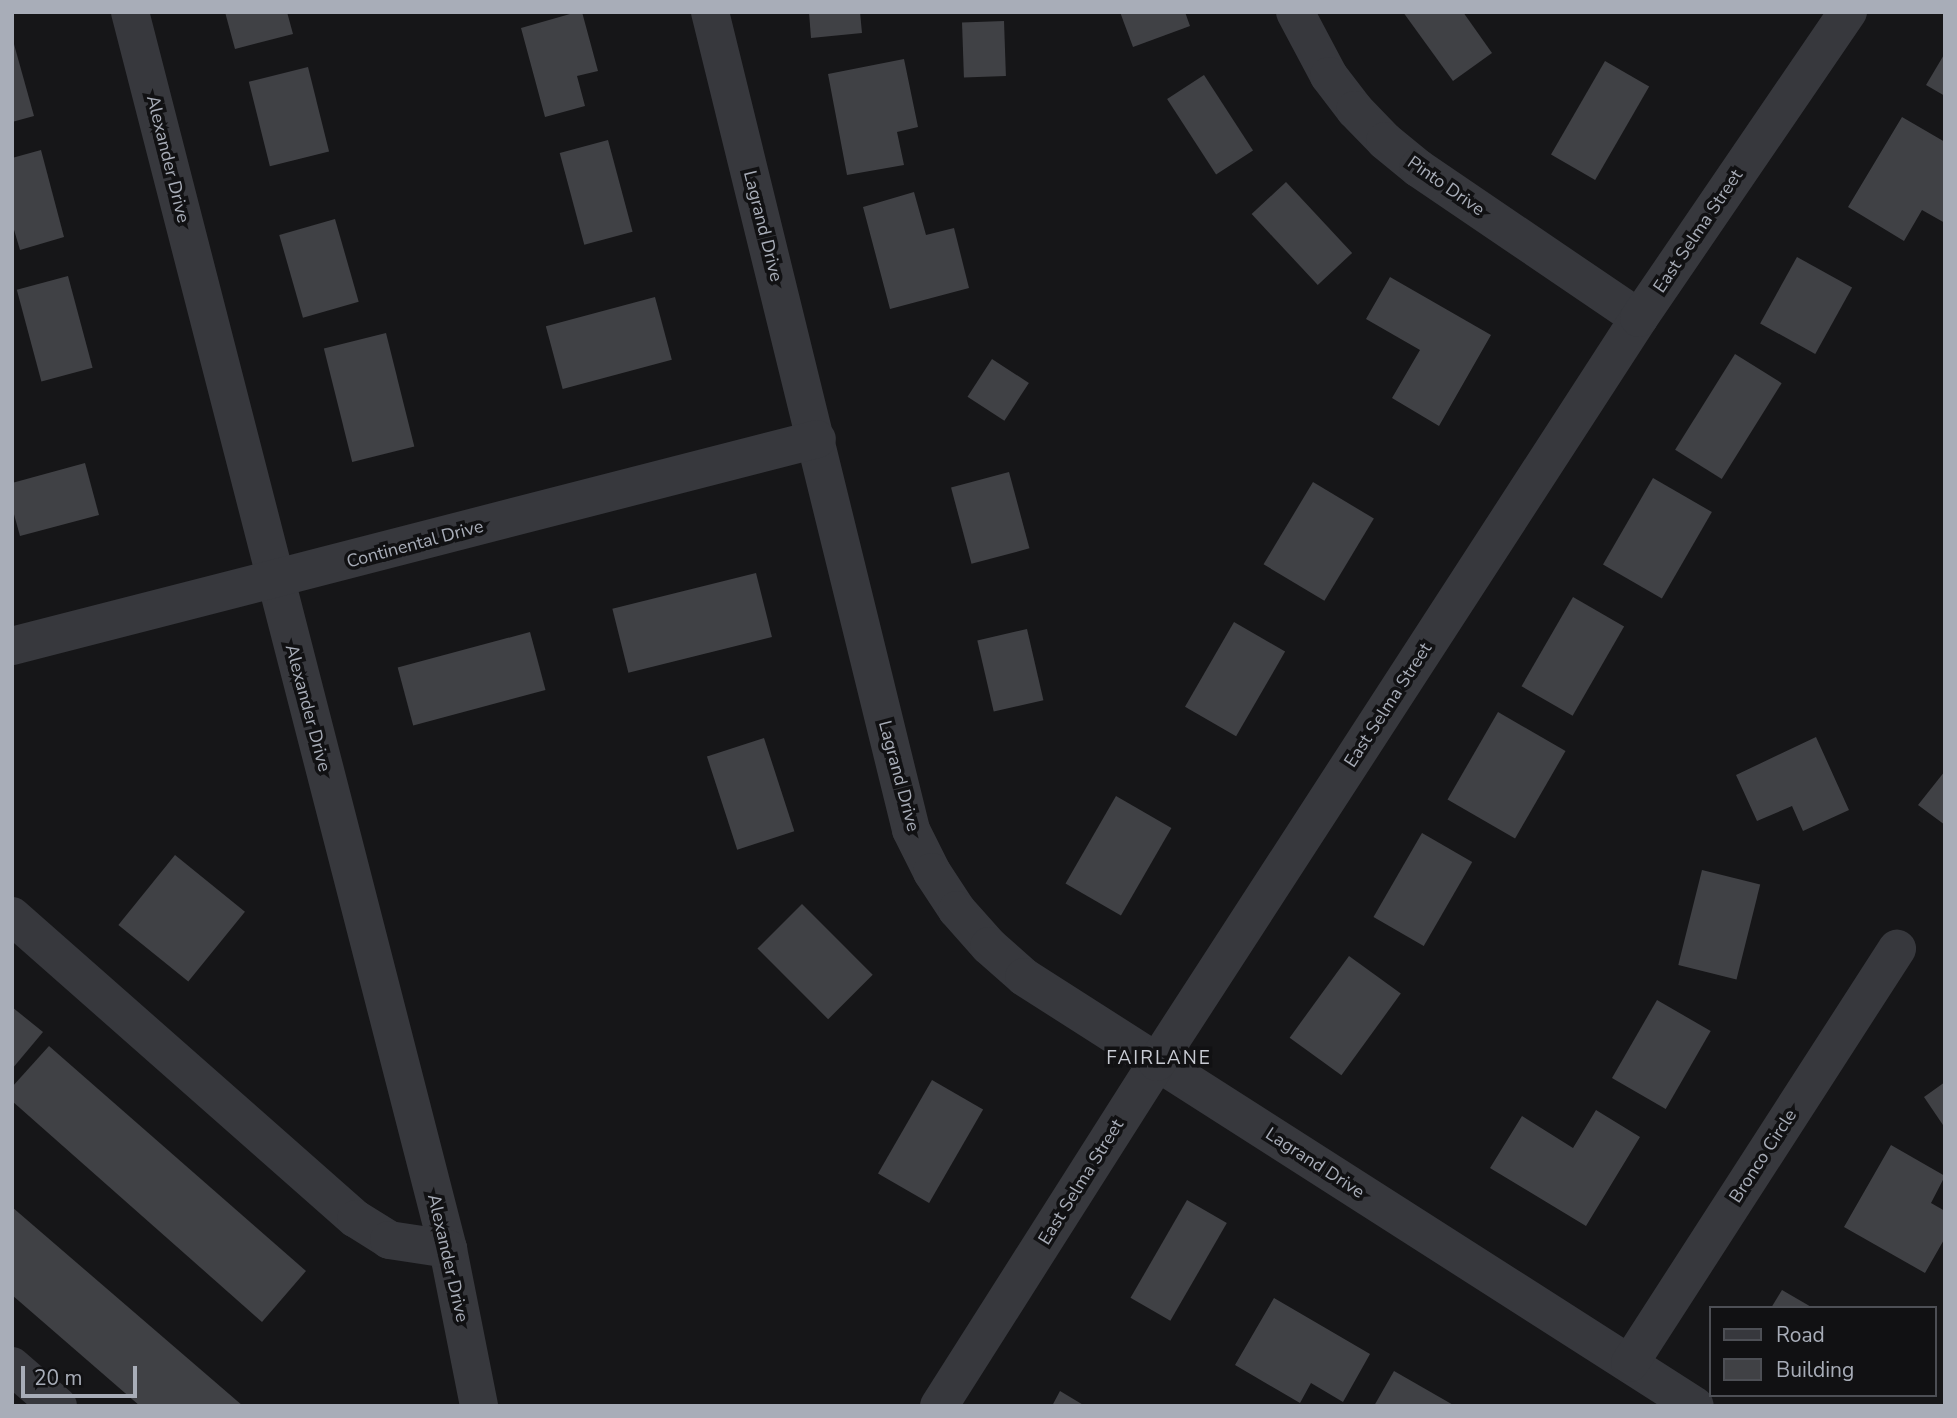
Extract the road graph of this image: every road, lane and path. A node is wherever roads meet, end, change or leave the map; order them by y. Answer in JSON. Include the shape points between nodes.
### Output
{"nodes":[{"id":1,"x":130,"y":12,"type":"edge"},
{"id":2,"x":710,"y":12,"type":"edge"},
{"id":3,"x":1295,"y":12,"type":"edge"},
{"id":4,"x":1847,"y":12,"type":"edge"},
{"id":5,"x":1639,"y":318,"type":"junction"},
{"id":6,"x":817,"y":439,"type":"junction"},
{"id":7,"x":275,"y":580,"type":"junction"},
{"id":8,"x":12,"y":646,"type":"edge"},
{"id":9,"x":12,"y":916,"type":"edge"},
{"id":10,"x":1897,"y":948,"type":"dead end"},
{"id":11,"x":1157,"y":1062,"type":"junction"},
{"id":12,"x":448,"y":1249,"type":"junction"},
{"id":13,"x":1630,"y":1363,"type":"junction"},
{"id":14,"x":12,"y":1366,"type":"edge"},
{"id":15,"x":58,"y":1406,"type":"edge"},
{"id":16,"x":479,"y":1406,"type":"edge"},
{"id":17,"x":939,"y":1406,"type":"edge"},
{"id":18,"x":1695,"y":1406,"type":"edge"}],
"edges":[{"from":1,"to":7,"type":"street","name":"Alexander Drive"},
{"from":2,"to":6,"type":"street","name":"Lagrand Drive"},
{"from":3,"to":5,"type":"street","name":"Pinto Drive","via":[[1329,76],[1385,141]]},
{"from":4,"to":5,"type":"street","name":"East Selma Street"},
{"from":5,"to":11,"type":"street","name":"East Selma Street"},
{"from":6,"to":7,"type":"street","name":"Continental Drive"},
{"from":6,"to":11,"type":"street","name":"Lagrand Drive","via":[[911,830],[932,872],[957,910],[1024,977]]},
{"from":7,"to":8,"type":"street","name":"Continental Drive"},
{"from":7,"to":12,"type":"street","name":"Alexander Drive"},
{"from":9,"to":12,"type":"street","via":[[356,1219],[389,1240]]},
{"from":10,"to":13,"type":"street","name":"Bronco Circle"},
{"from":11,"to":13,"type":"street","name":"Lagrand Drive"},
{"from":11,"to":17,"type":"street","name":"East Selma Street"},
{"from":12,"to":16,"type":"street","name":"Alexander Drive"},
{"from":13,"to":18,"type":"street","name":"Lagrand Drive"},
{"from":14,"to":15,"type":"street"}]}
